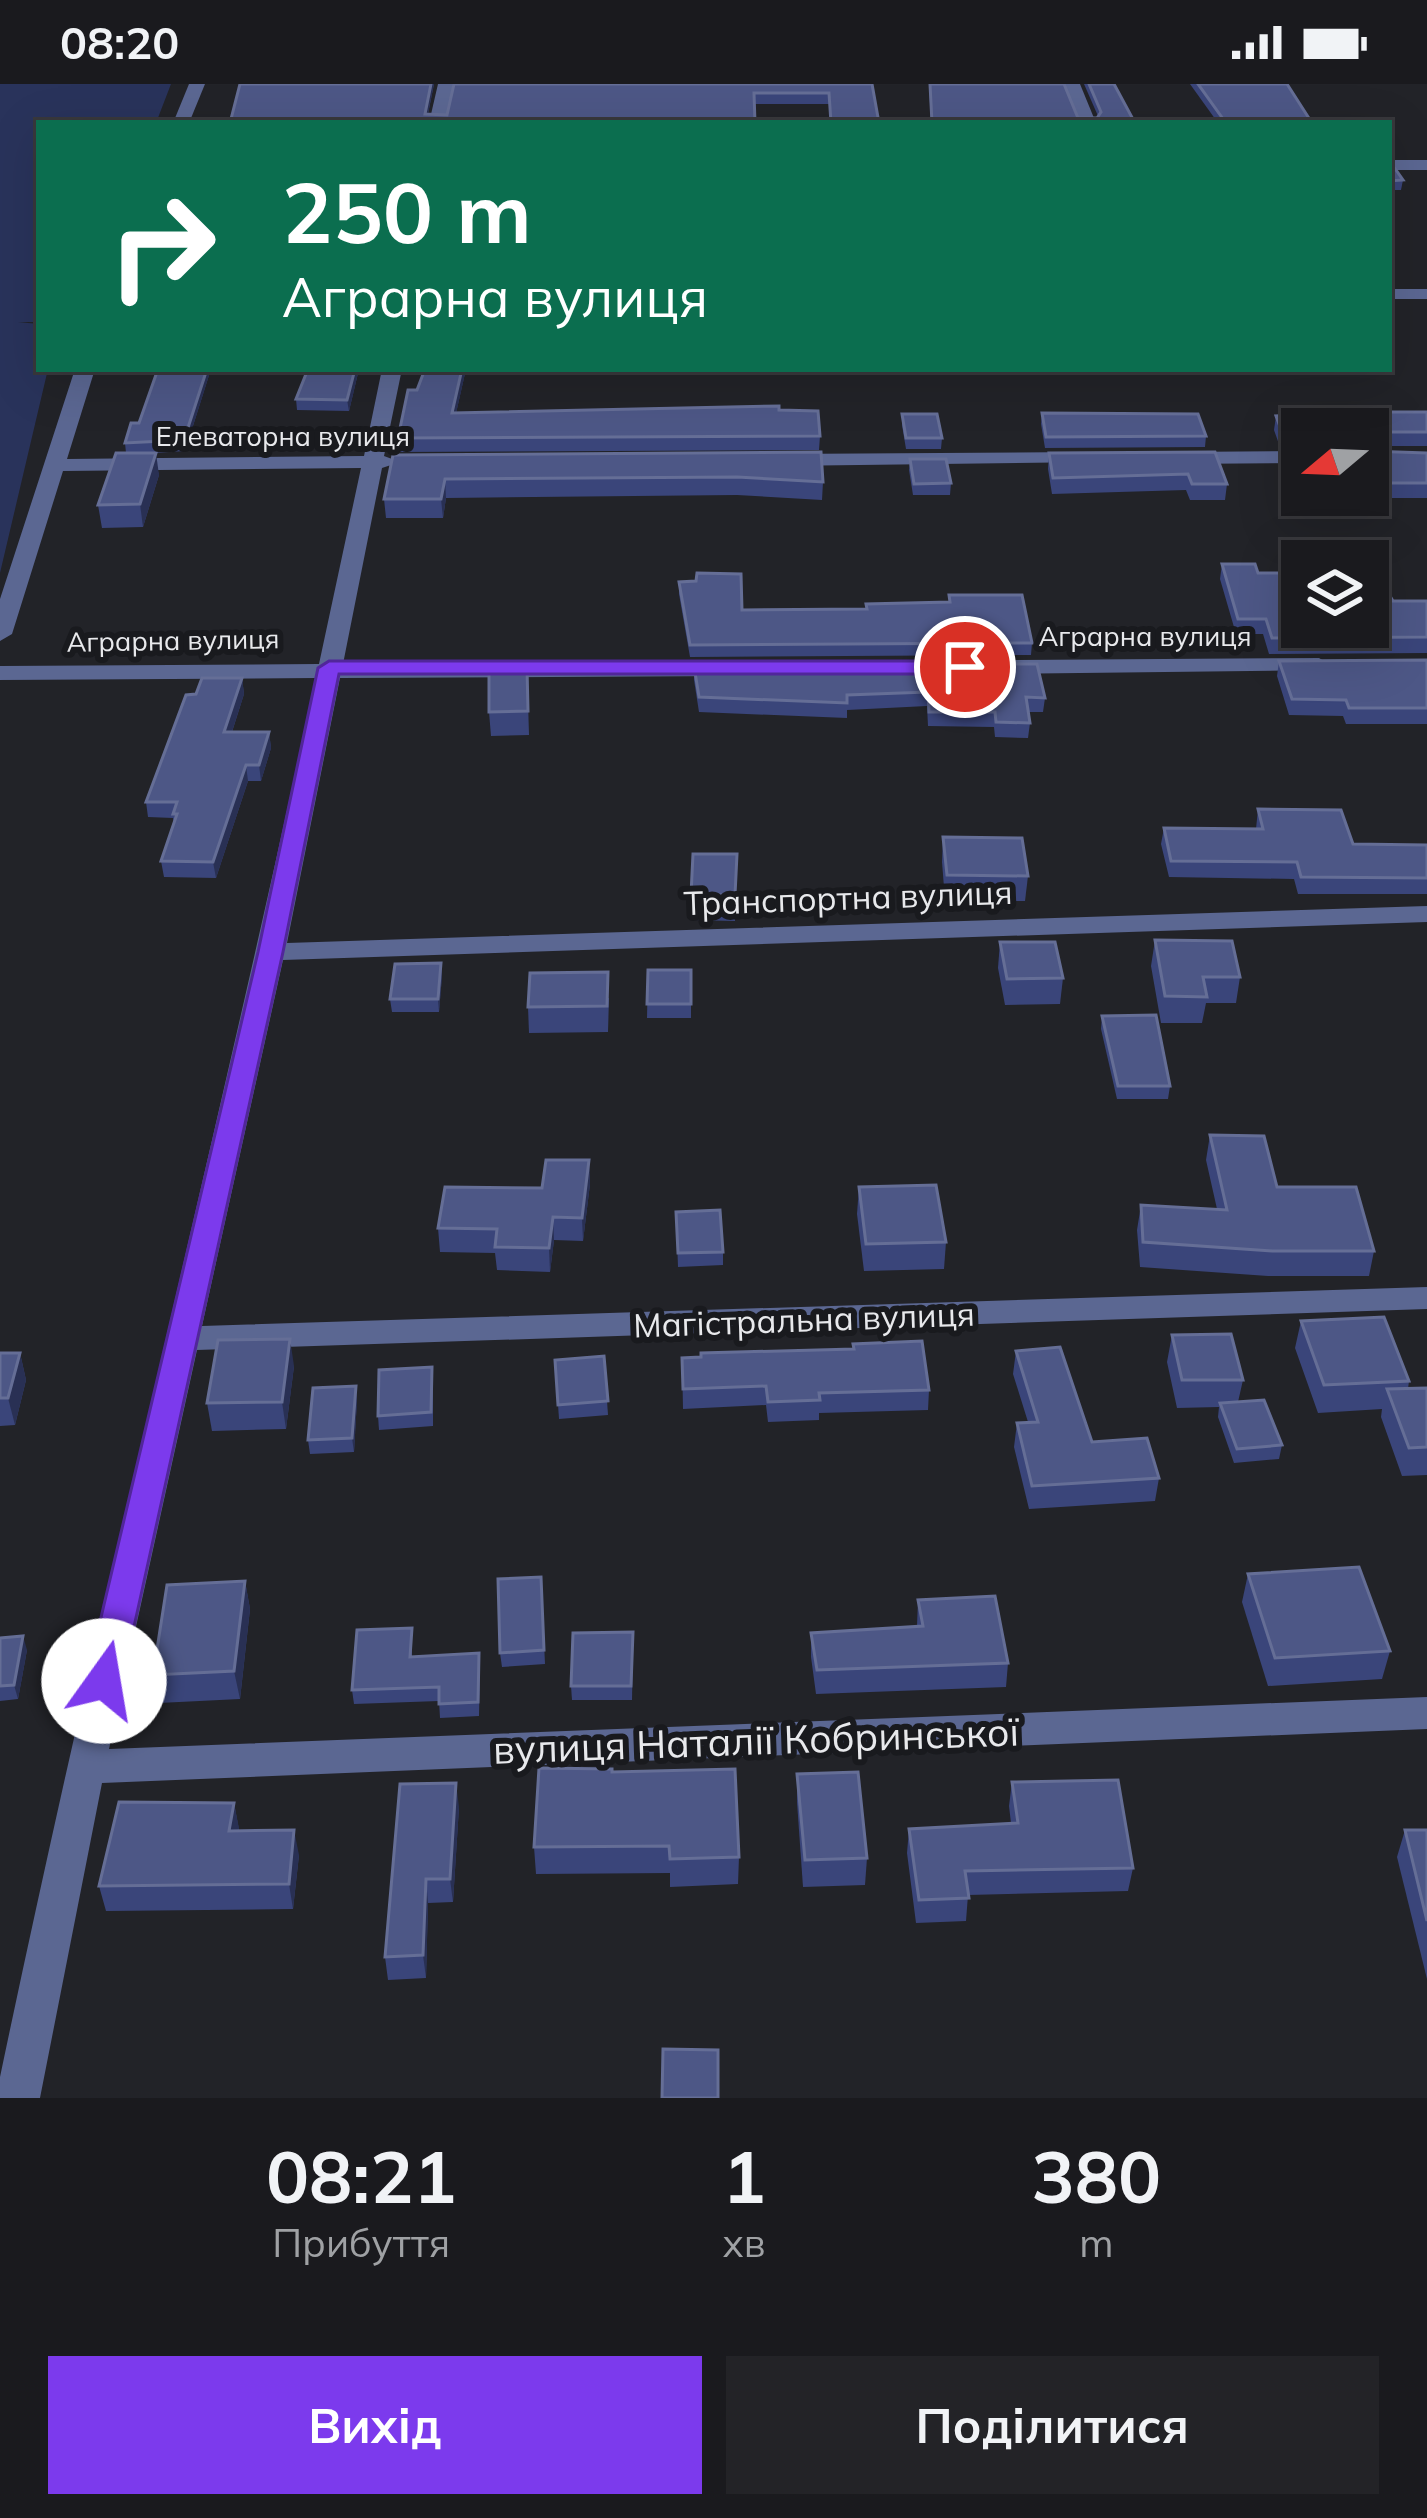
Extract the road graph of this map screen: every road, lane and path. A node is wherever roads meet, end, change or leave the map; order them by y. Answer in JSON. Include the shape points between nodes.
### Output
{"nodes":[{"id":1,"x":197,"y":84,"type":"edge"},
{"id":2,"x":446,"y":84,"type":"edge"},
{"id":3,"x":1072,"y":84,"type":"edge"},
{"id":4,"x":182,"y":120,"type":"edge"},
{"id":5,"x":438,"y":120,"type":"edge"},
{"id":6,"x":1087,"y":120,"type":"edge"},
{"id":7,"x":1392,"y":165,"type":"edge"},
{"id":8,"x":1427,"y":165,"type":"edge"},
{"id":9,"x":1392,"y":294,"type":"edge"},
{"id":10,"x":1423,"y":295,"type":"edge"},
{"id":11,"x":85,"y":372,"type":"edge"},
{"id":12,"x":391,"y":372,"type":"edge"},
{"id":13,"x":1281,"y":457,"type":"edge"},
{"id":14,"x":1111,"y":458,"type":"edge"},
{"id":15,"x":1159,"y":458,"type":"edge"},
{"id":16,"x":754,"y":460,"type":"edge"},
{"id":17,"x":420,"y":462,"type":"edge"},
{"id":18,"x":372,"y":463,"type":"junction"},
{"id":19,"x":57,"y":465,"type":"junction"},
{"id":20,"x":0,"y":634,"type":"edge"},
{"id":21,"x":1356,"y":665,"type":"edge"},
{"id":22,"x":978,"y":667,"type":"edge"},
{"id":23,"x":329,"y":668,"type":"junction"},
{"id":24,"x":765,"y":668,"type":"edge"},
{"id":25,"x":0,"y":673,"type":"edge"},
{"id":26,"x":1427,"y":914,"type":"edge"},
{"id":27,"x":271,"y":952,"type":"junction"},
{"id":28,"x":1427,"y":1298,"type":"edge"},
{"id":29,"x":182,"y":1339,"type":"junction"},
{"id":30,"x":1427,"y":1713,"type":"edge"},
{"id":31,"x":85,"y":1767,"type":"junction"},
{"id":32,"x":17,"y":2098,"type":"edge"}],
"edges":[{"from":1,"to":4,"type":"street"},
{"from":2,"to":5,"type":"street"},
{"from":3,"to":6,"type":"street"},
{"from":7,"to":8,"type":"street"},
{"from":9,"to":10,"type":"street"},
{"from":11,"to":19,"type":"street"},
{"from":12,"to":18,"type":"street"},
{"from":13,"to":15,"type":"street"},
{"from":14,"to":16,"type":"street"},
{"from":17,"to":18,"type":"street","name":"Елеваторна вулиця"},
{"from":18,"to":19,"type":"street","name":"Елеваторна вулиця"},
{"from":18,"to":23,"type":"street"},
{"from":19,"to":20,"type":"street"},
{"from":21,"to":22,"type":"street","name":"Аграрна вулиця"},
{"from":23,"to":24,"type":"street","name":"Аграрна вулиця"},
{"from":23,"to":25,"type":"street","name":"Аграрна вулиця"},
{"from":23,"to":27,"type":"street"},
{"from":26,"to":27,"type":"street","name":"Транспортна вулиця"},
{"from":27,"to":29,"type":"street"},
{"from":28,"to":29,"type":"street","name":"Магістральна вулиця"},
{"from":29,"to":31,"type":"street"},
{"from":30,"to":31,"type":"street","name":"вулиця Наталії Кобринської"},
{"from":31,"to":32,"type":"street"}]}
